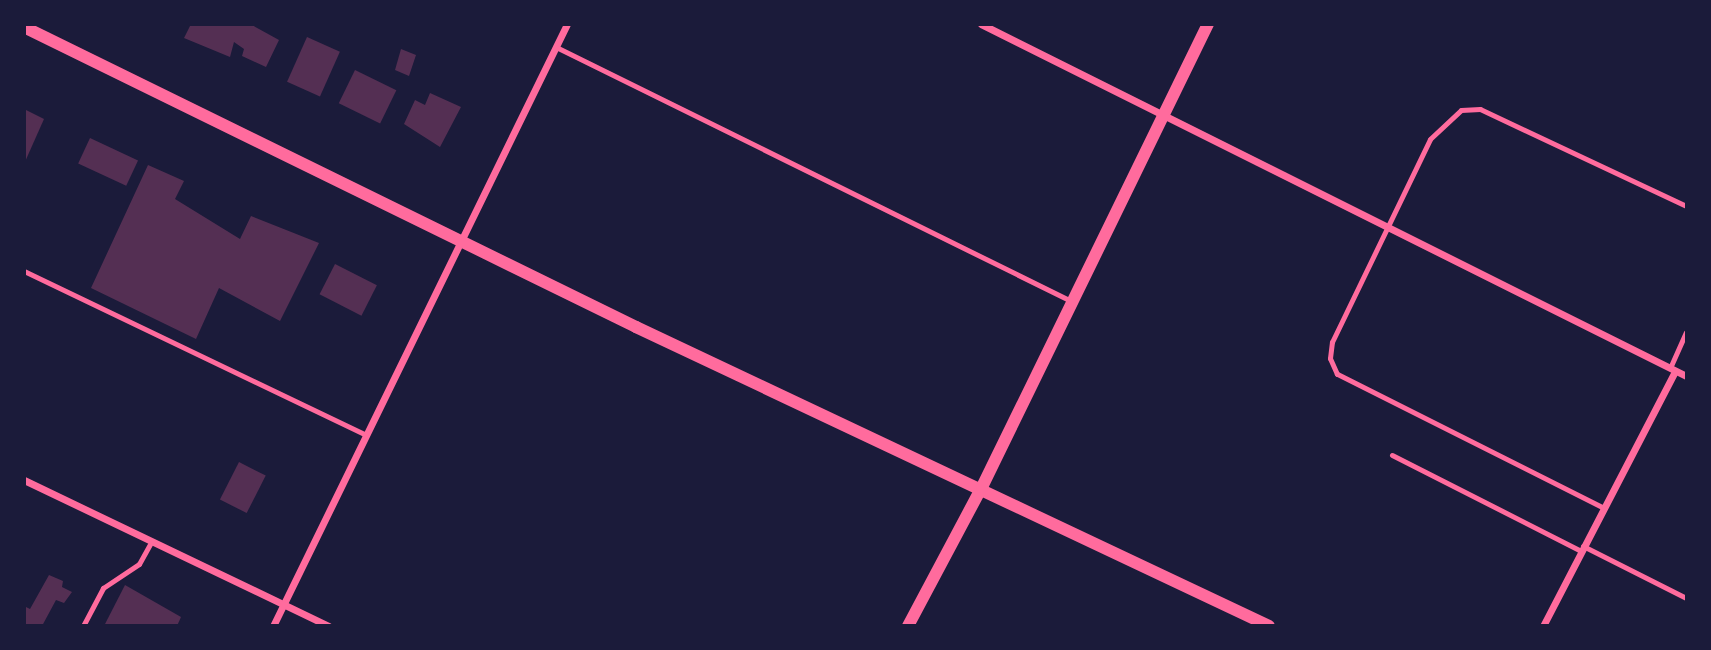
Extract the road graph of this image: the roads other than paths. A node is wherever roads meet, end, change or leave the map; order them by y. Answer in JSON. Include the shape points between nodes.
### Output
{"nodes":[{"id":1,"x":567,"y":24,"type":"edge"},
{"id":2,"x":981,"y":24,"type":"edge"},
{"id":3,"x":1208,"y":24,"type":"edge"},
{"id":4,"x":24,"y":27,"type":"edge"},
{"id":5,"x":556,"y":47,"type":"junction"},
{"id":6,"x":1165,"y":115,"type":"junction"},
{"id":7,"x":1686,"y":206,"type":"edge"},
{"id":8,"x":1390,"y":228,"type":"junction"},
{"id":9,"x":459,"y":242,"type":"junction"},
{"id":10,"x":24,"y":271,"type":"edge"},
{"id":11,"x":1073,"y":302,"type":"junction"},
{"id":12,"x":1686,"y":332,"type":"edge"},
{"id":13,"x":1672,"y":369,"type":"junction"},
{"id":14,"x":1686,"y":376,"type":"edge"},
{"id":15,"x":366,"y":435,"type":"junction"},
{"id":16,"x":1392,"y":455,"type":"dead end"},
{"id":17,"x":24,"y":480,"type":"edge"},
{"id":18,"x":982,"y":486,"type":"junction"},
{"id":19,"x":1604,"y":508,"type":"junction"},
{"id":20,"x":152,"y":541,"type":"junction"},
{"id":21,"x":1582,"y":549,"type":"junction"},
{"id":22,"x":1686,"y":598,"type":"edge"},
{"id":23,"x":284,"y":604,"type":"junction"},
{"id":24,"x":83,"y":625,"type":"edge"},
{"id":25,"x":273,"y":625,"type":"edge"},
{"id":26,"x":330,"y":625,"type":"edge"},
{"id":27,"x":908,"y":625,"type":"edge"},
{"id":28,"x":1269,"y":625,"type":"edge"},
{"id":29,"x":1543,"y":625,"type":"edge"}],
"edges":[{"from":1,"to":5,"type":"street"},
{"from":2,"to":6,"type":"street"},
{"from":3,"to":6,"type":"street"},
{"from":4,"to":9,"type":"street"},
{"from":5,"to":9,"type":"street"},
{"from":5,"to":11,"type":"lane"},
{"from":6,"to":8,"type":"street"},
{"from":6,"to":11,"type":"street"},
{"from":7,"to":8,"type":"lane","via":[[1480,110],[1461,110],[1430,139]]},
{"from":8,"to":13,"type":"street"},
{"from":8,"to":19,"type":"lane","via":[[1332,342],[1330,358],[1337,374]]},
{"from":9,"to":15,"type":"street"},
{"from":9,"to":18,"type":"street"},
{"from":10,"to":15,"type":"lane"},
{"from":11,"to":18,"type":"street"},
{"from":12,"to":13,"type":"lane"},
{"from":13,"to":14,"type":"street"},
{"from":13,"to":19,"type":"street"},
{"from":15,"to":23,"type":"street"},
{"from":16,"to":21,"type":"lane"},
{"from":17,"to":20,"type":"street"},
{"from":18,"to":27,"type":"street"},
{"from":18,"to":28,"type":"street"},
{"from":19,"to":21,"type":"street"},
{"from":20,"to":23,"type":"street"},
{"from":20,"to":24,"type":"lane","via":[[139,564],[103,588]]},
{"from":21,"to":22,"type":"lane"},
{"from":21,"to":29,"type":"street"},
{"from":23,"to":25,"type":"street"},
{"from":23,"to":26,"type":"street"}]}
